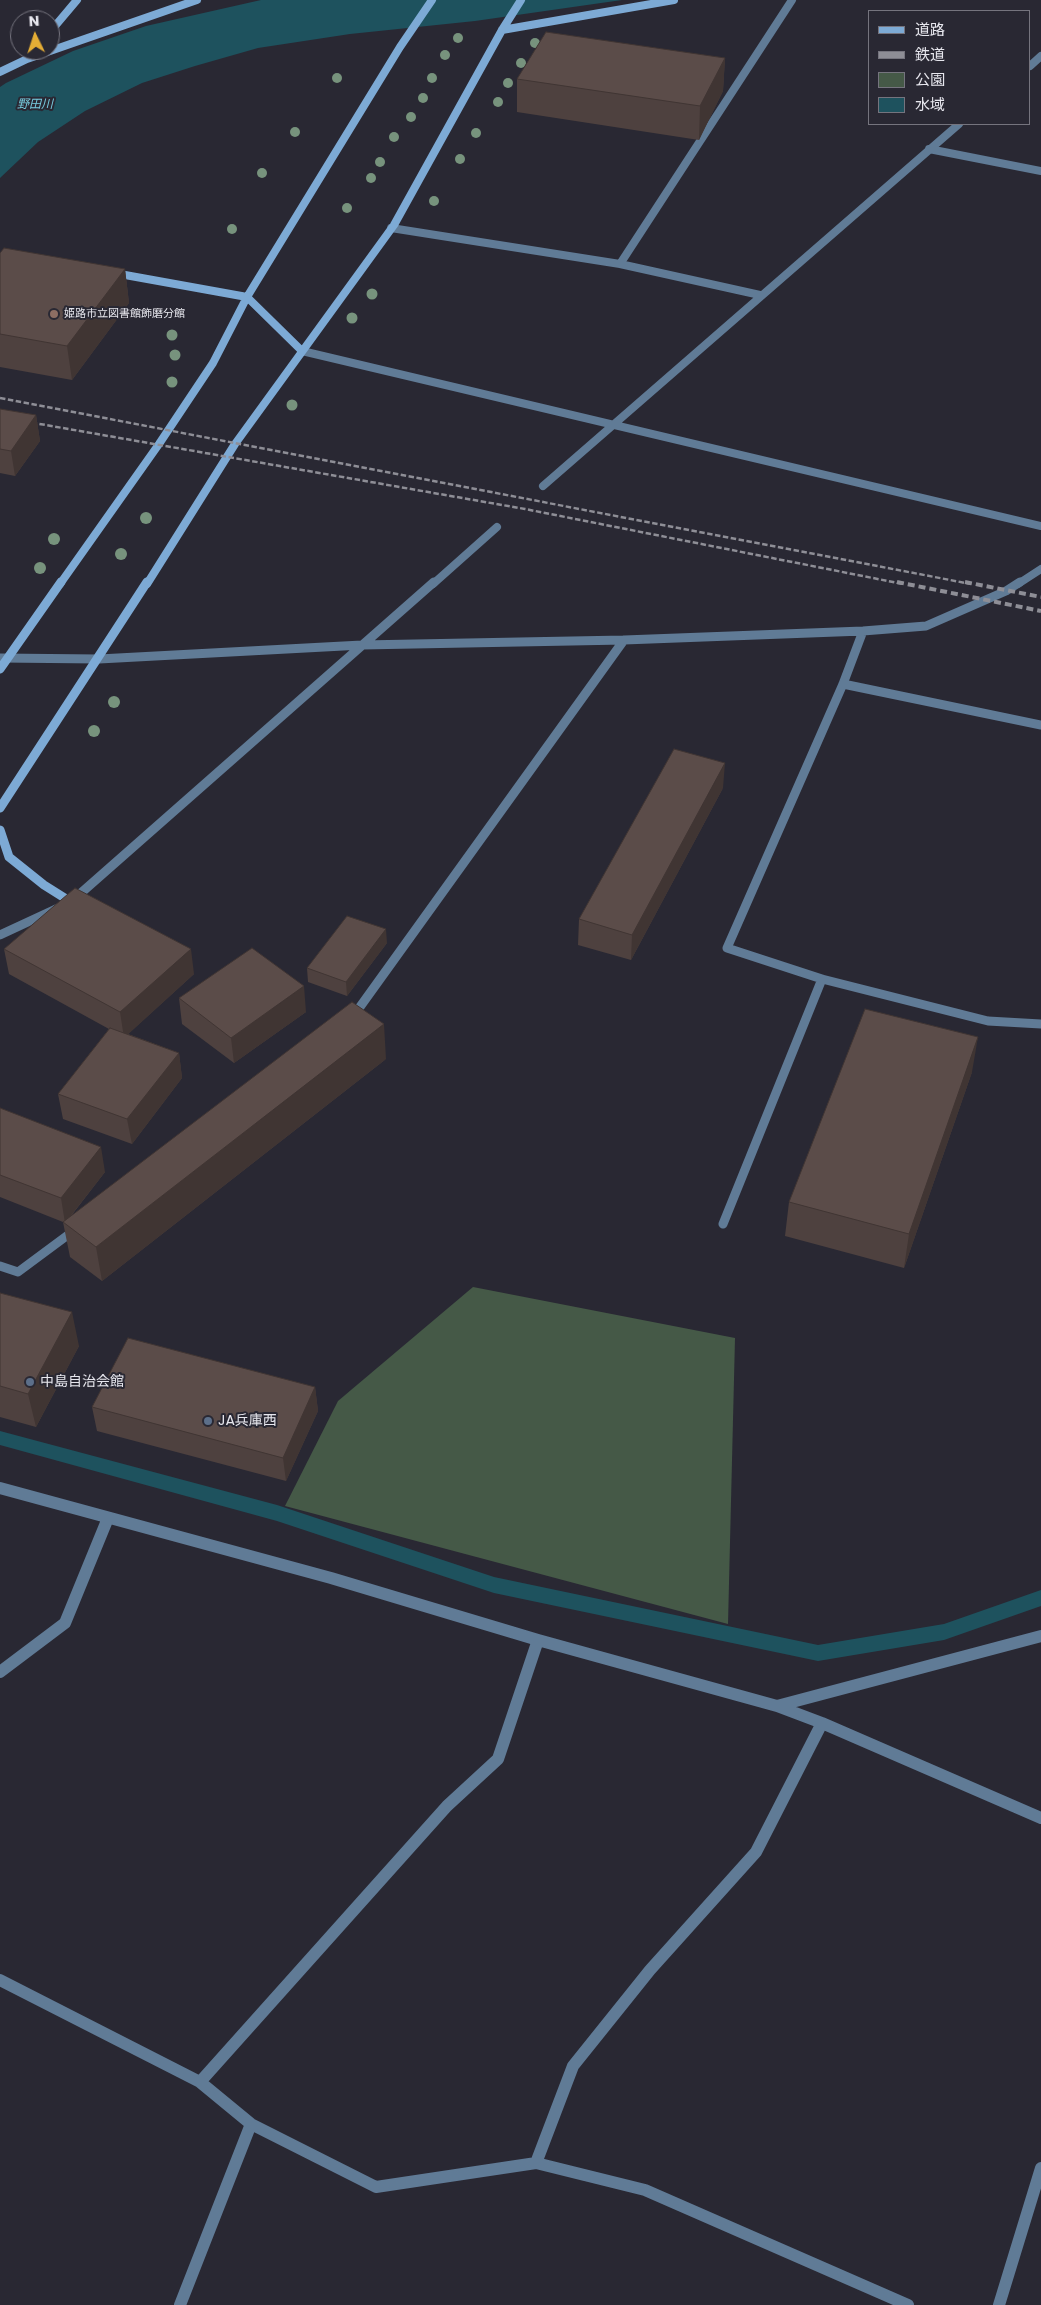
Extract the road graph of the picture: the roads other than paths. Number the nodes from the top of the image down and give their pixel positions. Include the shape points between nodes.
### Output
1 (77, 0) edge
2 (197, 0) edge
3 (432, 0) edge
4 (521, 0) edge
5 (674, 0) edge
6 (792, 0) edge
7 (60, 20) edge
8 (502, 30) junction
9 (60, 48) edge
10 (1041, 56) edge
11 (25, 60) edge
12 (1031, 65) edge
13 (0, 72) edge
14 (958, 125) edge
15 (929, 149) junction
16 (1041, 171) edge
17 (392, 228) junction
18 (620, 264) junction
19 (104, 272) edge
20 (760, 295) junction
21 (246, 297) junction
22 (302, 351) junction
23 (612, 424) junction
24 (543, 486) dead end
25 (1041, 526) edge
26 (497, 527) dead end
27 (1041, 569) edge
28 (863, 631) junction
29 (624, 640) junction
30 (362, 645) junction
31 (3, 658) edge
32 (99, 659) junction
33 (0, 669) edge
34 (843, 684) junction
35 (1041, 725) edge
36 (0, 808) edge
37 (0, 830) edge
38 (70, 902) junction
39 (0, 935) edge
40 (822, 979) junction
41 (349, 1023) edge
42 (1041, 1024) edge
43 (723, 1224) dead end
44 (81, 1225) edge
45 (0, 1266) edge
46 (0, 1488) edge
47 (108, 1518) junction
48 (1041, 1636) edge
49 (538, 1640) junction
50 (0, 1672) edge
51 (777, 1706) junction
52 (822, 1722) junction
53 (1041, 1818) edge
54 (0, 1980) edge
55 (200, 2082) junction
56 (251, 2124) junction
57 (536, 2163) junction
58 (1041, 2168) edge
59 (180, 2305) edge
60 (908, 2305) edge
61 (999, 2305) edge

1 - 7 street
2 - 9 street
3 - 21 street
4 - 8 street
5 - 8 street
6 - 18 street
8 - 17 street
10 - 12 street
11 - 13 street
14 - 15 street
15 - 16 street
15 - 20 street
17 - 18 street
17 - 22 street
18 - 20 street
19 - 21 street
20 - 23 street
21 - 22 street
21 - 31 street via 212,363 169,430
22 - 23 street
22 - 32 street via 234,444
23 - 24 street
23 - 25 street
26 - 30 street
27 - 28 street via 1006,591 926,626
28 - 29 street
28 - 34 street
29 - 30 street
29 - 41 street
30 - 32 street
30 - 38 street
31 - 32 street
31 - 33 street
32 - 36 street
34 - 35 street
34 - 40 street via 727,948
37 - 38 street via 9,857
38 - 39 street
40 - 42 street via 988,1021
40 - 43 street
44 - 45 street via 18,1272
46 - 47 street
47 - 49 street via 331,1578
47 - 50 street via 65,1623
48 - 51 street
49 - 51 street
49 - 55 street via 498,1759 447,1806
51 - 52 street
52 - 53 street
52 - 57 street via 756,1852 650,1970 573,2066
54 - 55 street
55 - 56 street
56 - 57 street via 376,2187
56 - 59 street
57 - 60 street via 644,2190
58 - 61 street

